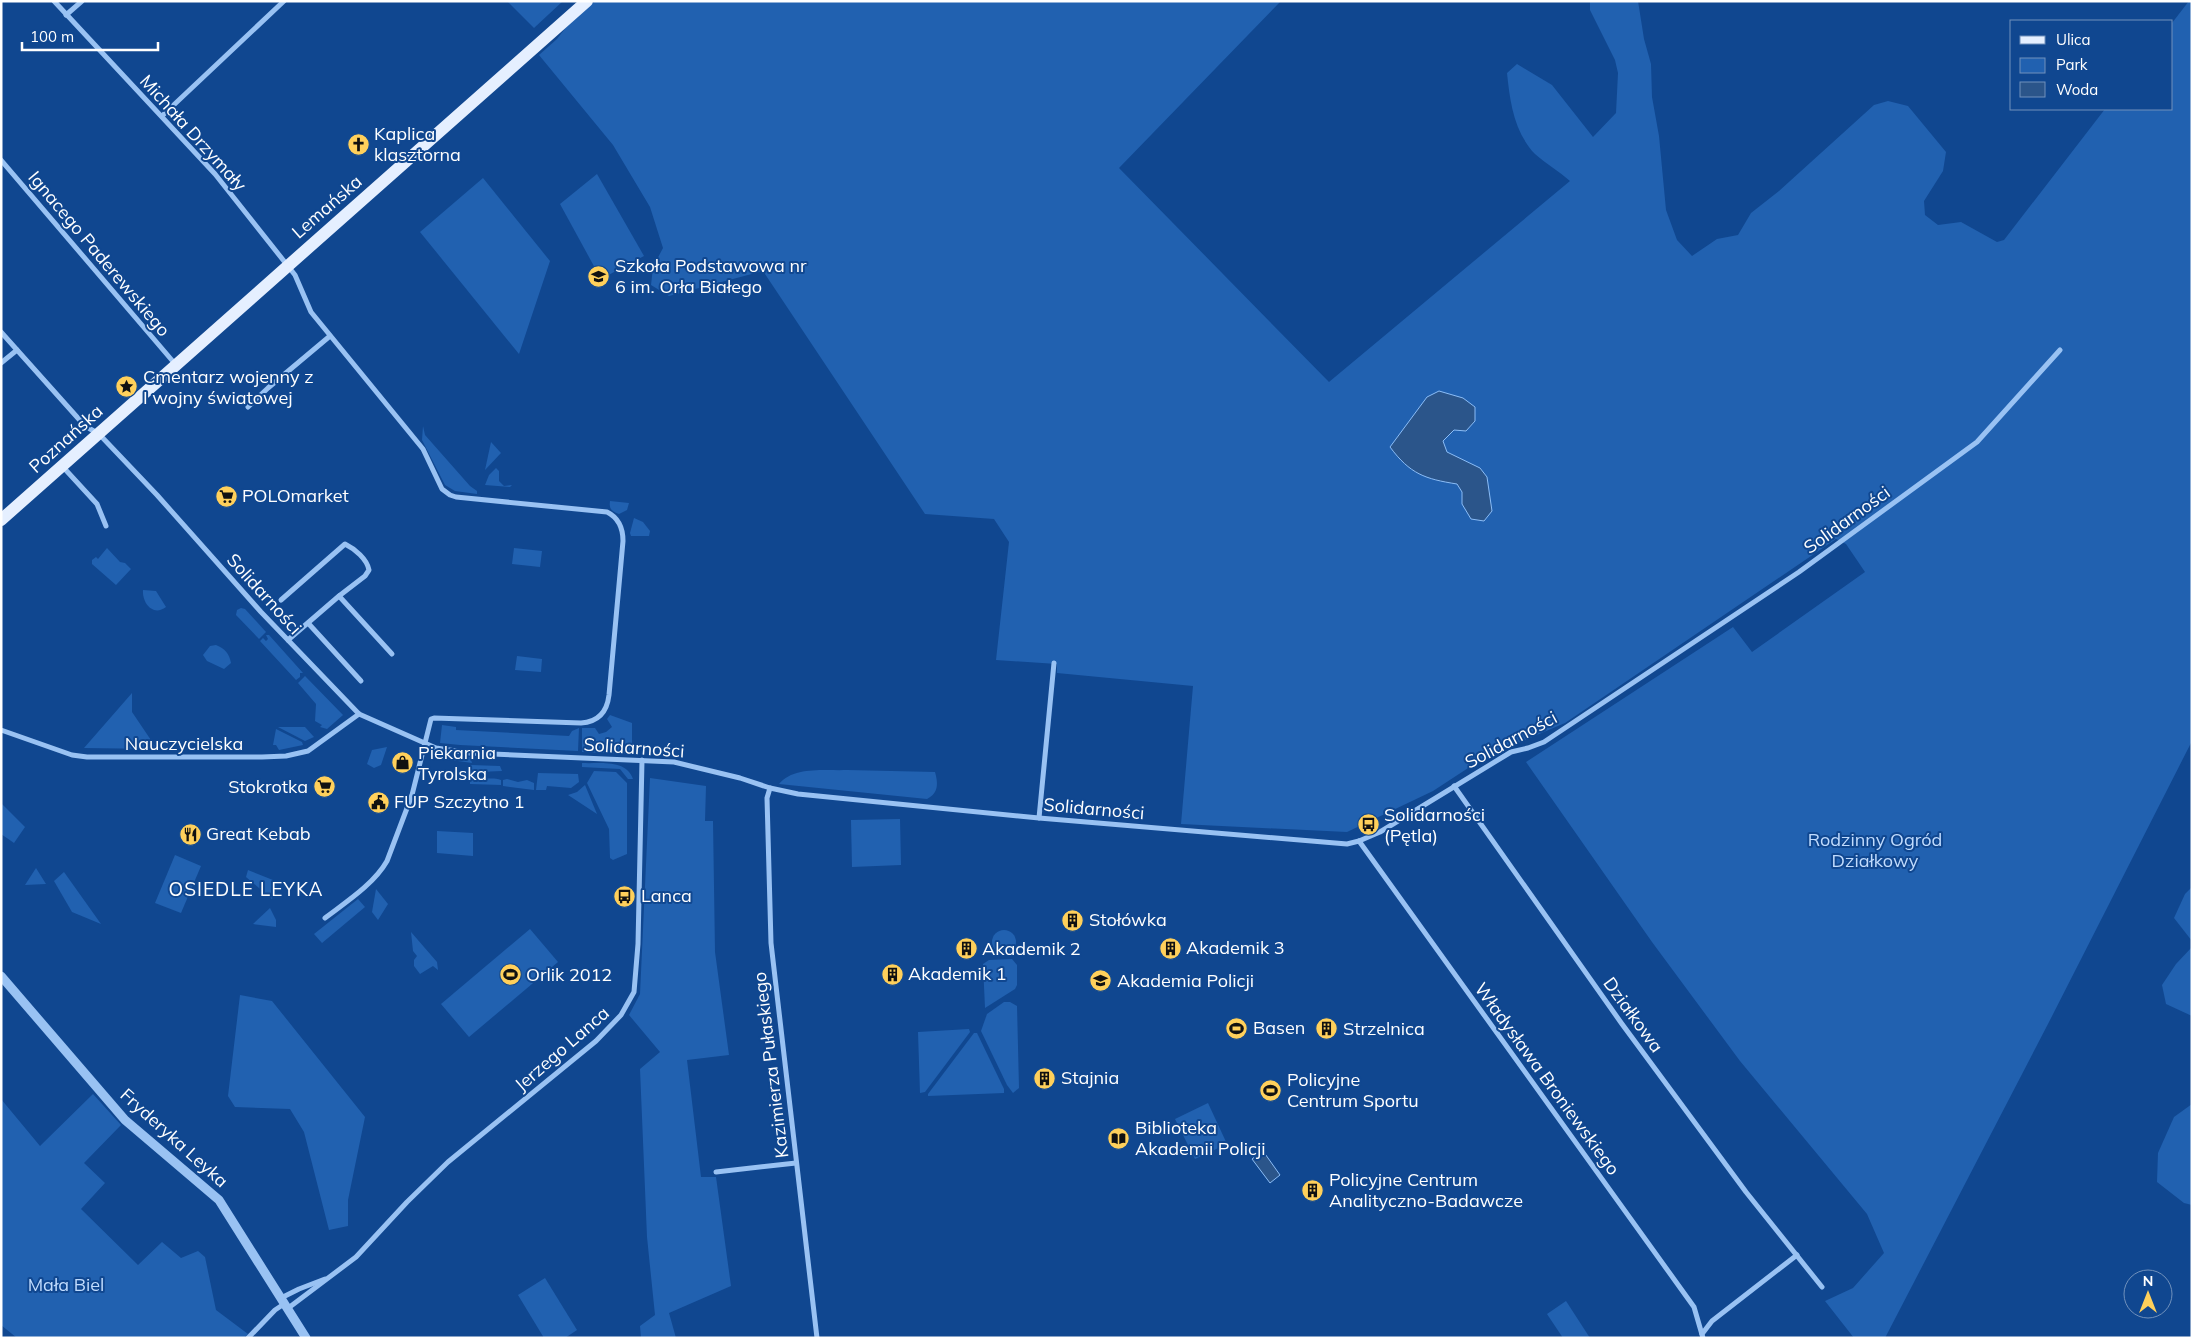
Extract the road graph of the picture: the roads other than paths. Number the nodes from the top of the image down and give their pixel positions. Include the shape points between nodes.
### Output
1 (54, 1) edge
2 (82, 1) edge
3 (284, 1) edge
4 (587, 1) edge
5 (66, 15) junction
6 (162, 116) junction
7 (1, 160) edge
8 (287, 266) junction
9 (1, 332) edge
10 (330, 336) junction
11 (17, 350) junction
12 (2060, 350) dead end
13 (1, 363) edge
14 (176, 365) junction
15 (248, 407) dead end
16 (99, 434) junction
17 (63, 466) junction
18 (1, 520) edge
19 (106, 526) dead end
20 (339, 596) junction
21 (281, 600) dead end
22 (308, 623) junction
23 (288, 640) junction
24 (392, 654) dead end
25 (1054, 663) dead end
26 (360, 682) dead end
27 (359, 714) junction
28 (1, 730) edge
29 (424, 744) junction
30 (642, 760) junction
31 (1454, 786) junction
32 (770, 788) junction
33 (1039, 818) junction
34 (1359, 841) junction
35 (325, 918) dead end
36 (1, 976) edge
37 (796, 1163) junction
38 (716, 1172) dead end
39 (1797, 1255) junction
40 (330, 1278) junction
41 (1822, 1287) dead end
42 (284, 1303) junction
43 (1703, 1336) edge
44 (248, 1338) edge
45 (306, 1338) edge
46 (816, 1338) edge

1 - 5 street, Michała Drzymały
2 - 5 street
3 - 6 street
4 - 8 main road, Lemańska
5 - 6 street, Michała Drzymały
6 - 8 street, Michała Drzymały via 215,174
7 - 14 street, Ignacego Paderewskiego
8 - 10 street, Michała Drzymały via 299,281 311,312
8 - 14 main road, Lemańska
9 - 11 street, Solidarności
10 - 15 street
10 - 29 street, Michała Drzymały via 423,449 437,481 450,495 607,512 622,528 609,695 602,714 581,723 434,718 429,723
11 - 13 street
11 - 16 street, Solidarności via 85,426
12 - 31 street, Solidarności via 1977,442 1848,537 1544,742 1511,752
14 - 16 main road, Poznańska
16 - 17 main road, Poznańska
16 - 23 street, Solidarności
17 - 18 main road, Poznańska
17 - 19 street via 97,504
20 - 21 street via 369,570 368,564 345,544
20 - 22 street
20 - 24 street
22 - 23 street
22 - 26 street
23 - 27 street, Solidarności
25 - 33 street
27 - 28 street, Nauczycielska via 308,751 262,758 87,757 72,755
27 - 29 street, Solidarności
29 - 30 street, Solidarności via 469,753
29 - 35 street via 412,795 384,867
30 - 32 street, Solidarności via 688,764
30 - 40 street, Jerzego Lanca via 638,957 634,992 627,1007 596,1041 448,1162 356,1257
31 - 34 street, Solidarności via 1380,832
31 - 39 street, Działkowa via 1622,1024 1746,1192
32 - 33 street, Solidarności via 798,794
32 - 37 street, Kazimierza Pułaskiego via 767,798 771,943
33 - 34 street, Solidarności via 1347,844
34 - 43 street, Władysława Broniewskiego via 1694,1308
36 - 42 street, Fryderyka Leyka via 125,1120 219,1200
37 - 38 street
37 - 46 street, Kazimierza Pułaskiego
39 - 41 street, Działkowa
39 - 43 street via 1712,1322
40 - 42 street, Jerzego Lanca
40 - 42 street, Jerzego Lanca via 299,1289
42 - 44 street
42 - 45 street, Fryderyka Leyka

